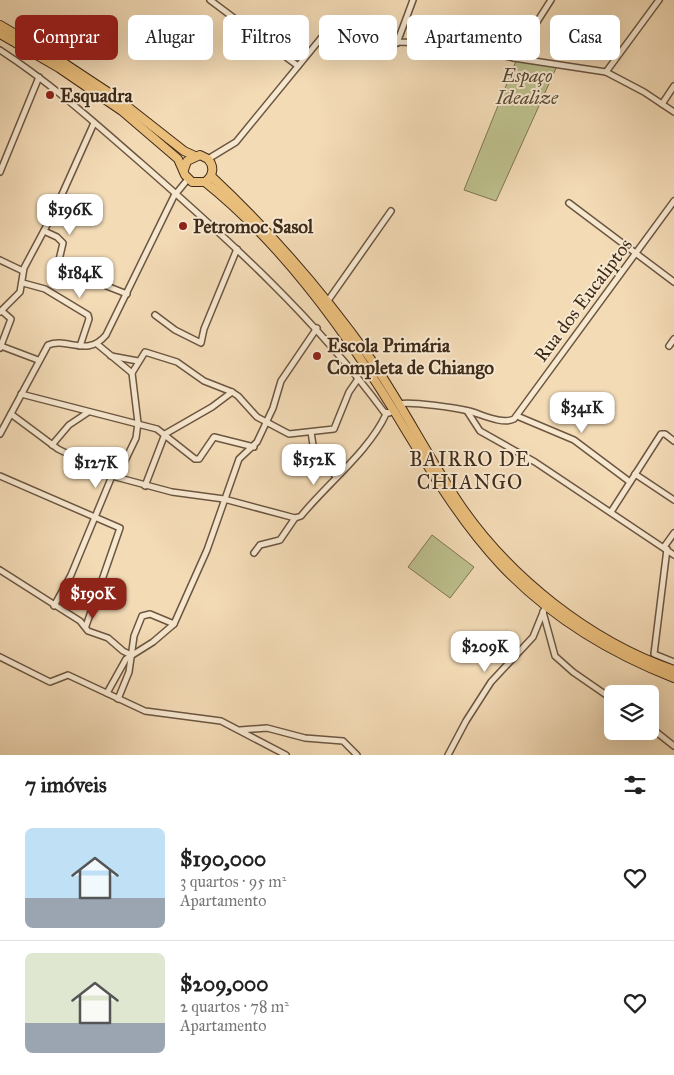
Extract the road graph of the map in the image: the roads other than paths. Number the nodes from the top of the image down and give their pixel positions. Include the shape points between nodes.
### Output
1 (210, 0) edge
2 (413, 0) edge
3 (551, 0) edge
4 (660, 0) edge
5 (218, 3) edge
6 (540, 17) edge
7 (0, 26) edge
8 (0, 34) edge
9 (398, 43) junction
10 (407, 43) edge
11 (0, 50) edge
12 (527, 60) edge
13 (298, 66) junction
14 (606, 72) junction
15 (39, 77) junction
16 (674, 86) edge
17 (662, 104) junction
18 (674, 112) edge
19 (94, 122) junction
20 (195, 156) junction
21 (208, 159) junction
22 (184, 170) junction
23 (0, 172) edge
24 (211, 176) junction
25 (188, 179) junction
26 (205, 182) junction
27 (176, 193) junction
28 (674, 201) edge
29 (569, 203) dead end
30 (391, 211) dead end
31 (44, 231) junction
32 (236, 249) junction
33 (636, 254) junction
34 (0, 260) edge
35 (23, 271) junction
36 (673, 279) edge
37 (23, 283) junction
38 (127, 294) junction
39 (327, 302) junction
40 (1, 312) edge
41 (155, 315) dead end
42 (316, 328) junction
43 (674, 339) edge
44 (97, 344) junction
45 (80, 346) junction
46 (669, 346) dead end
47 (0, 347) edge
48 (111, 356) junction
49 (38, 360) junction
50 (138, 360) junction
51 (132, 373) junction
52 (358, 379) junction
53 (232, 392) junction
54 (21, 394) junction
55 (393, 409) junction
56 (467, 410) junction
57 (88, 413) junction
58 (11, 414) junction
59 (517, 416) junction
60 (267, 422) junction
61 (138, 423) junction
62 (311, 432) junction
63 (0, 434) edge
64 (165, 434) junction
65 (674, 440) edge
66 (244, 444) junction
67 (52, 446) junction
68 (254, 447) junction
69 (239, 459) junction
70 (635, 474) junction
71 (0, 476) edge
72 (112, 476) junction
73 (336, 477) junction
74 (630, 482) junction
75 (145, 486) junction
76 (224, 498) junction
77 (674, 500) edge
78 (613, 510) junction
79 (95, 518) junction
80 (295, 518) junction
81 (674, 533) edge
82 (665, 548) junction
83 (254, 553) dead end
84 (674, 555) edge
85 (0, 570) edge
86 (54, 606) junction
87 (545, 608) junction
88 (174, 624) junction
89 (86, 626) junction
90 (118, 648) junction
91 (132, 654) junction
92 (0, 657) edge
93 (674, 662) edge
94 (122, 665) junction
95 (674, 670) edge
96 (674, 678) edge
97 (107, 693) junction
98 (604, 693) edge
99 (118, 699) junction
100 (240, 730) junction
101 (659, 733) edge
102 (674, 737) edge
103 (667, 739) junction
104 (674, 746) edge
105 (286, 755) edge
106 (356, 755) edge
107 (448, 755) edge

1 - 5 street
2 - 9 street
3 - 6 street
4 - 14 street
5 - 13 street
7 - 20 main road via 114,96 184,151
8 - 22 main road via 59,68 122,111 167,148
9 - 10 street
9 - 13 street via 334,21
11 - 15 street
12 - 14 street
13 - 21 street via 236,142
14 - 17 street
15 - 19 street
15 - 23 street
16 - 17 street
17 - 18 street
19 - 27 street
19 - 31 street
20 - 21 main road
20 - 22 main road via 187,161
21 - 24 main road via 212,165
22 - 25 main road
24 - 26 main road
24 - 39 main road via 269,234
25 - 26 main road via 196,184
25 - 27 street
26 - 55 main road via 236,210 313,295 364,363
27 - 32 street
27 - 38 street
28 - 33 street, Rua dos Eucaliptos
29 - 33 street
30 - 39 street
31 - 35 street
31 - 38 street via 63,243 59,260 63,269
32 - 41 street via 201,342 175,330
32 - 42 street
33 - 36 street
33 - 59 street, Rua dos Eucaliptos
34 - 35 street
35 - 37 street
37 - 40 street via 17,297
37 - 45 street via 45,290 88,315
38 - 44 street via 106,335
39 - 55 main road via 370,358
40 - 47 street via 11,319
42 - 52 street
42 - 60 street via 284,376
43 - 46 street
44 - 45 street
44 - 48 street
45 - 49 street via 51,344
47 - 49 street
48 - 50 street
48 - 51 street
49 - 54 street
50 - 51 street
50 - 53 street via 145,352 151,353 177,362 204,380
51 - 61 street
52 - 55 street
52 - 62 street via 334,429
53 - 60 street via 257,417
53 - 64 street
54 - 57 street
54 - 58 street
55 - 56 street via 410,403
55 - 73 street
55 - 87 main road via 451,504 503,567
55 - 95 main road via 460,504 510,564 549,599 587,626 630,652
56 - 59 street via 506,422
56 - 78 street via 480,431
57 - 61 street
57 - 67 street via 69,425
58 - 63 street
58 - 67 street
59 - 74 street via 574,440
60 - 62 street via 291,435
60 - 68 street
61 - 64 street
61 - 72 street via 136,438 127,458
62 - 73 street via 313,445
64 - 66 street via 195,459 199,459 214,438
64 - 75 street
65 - 70 street via 663,434
66 - 68 street
66 - 69 street
67 - 72 street
68 - 69 street
69 - 76 street
70 - 74 street
70 - 77 street
71 - 79 street
72 - 75 street
72 - 79 street
73 - 80 street via 301,516
74 - 78 street
75 - 76 street
76 - 80 street
76 - 88 street via 201,563
78 - 82 street
79 - 86 street
79 - 89 street via 120,527 120,530
80 - 83 street via 280,540 260,545
81 - 82 street
82 - 84 street
82 - 93 street via 654,654
85 - 86 street
86 - 89 street
87 - 96 main road via 590,637
87 - 98 street via 555,656
87 - 107 street via 533,637 490,682
88 - 91 street via 154,642
88 - 91 street via 145,614 134,636
89 - 90 street via 91,633 108,638
90 - 91 street
90 - 94 street
91 - 94 street
91 - 99 street
92 - 97 street via 50,682 68,675
94 - 97 street
97 - 99 street
99 - 100 street via 145,711 215,719
100 - 105 street
100 - 106 street via 267,728 305,738 344,741
101 - 103 street
102 - 103 street
103 - 104 street

